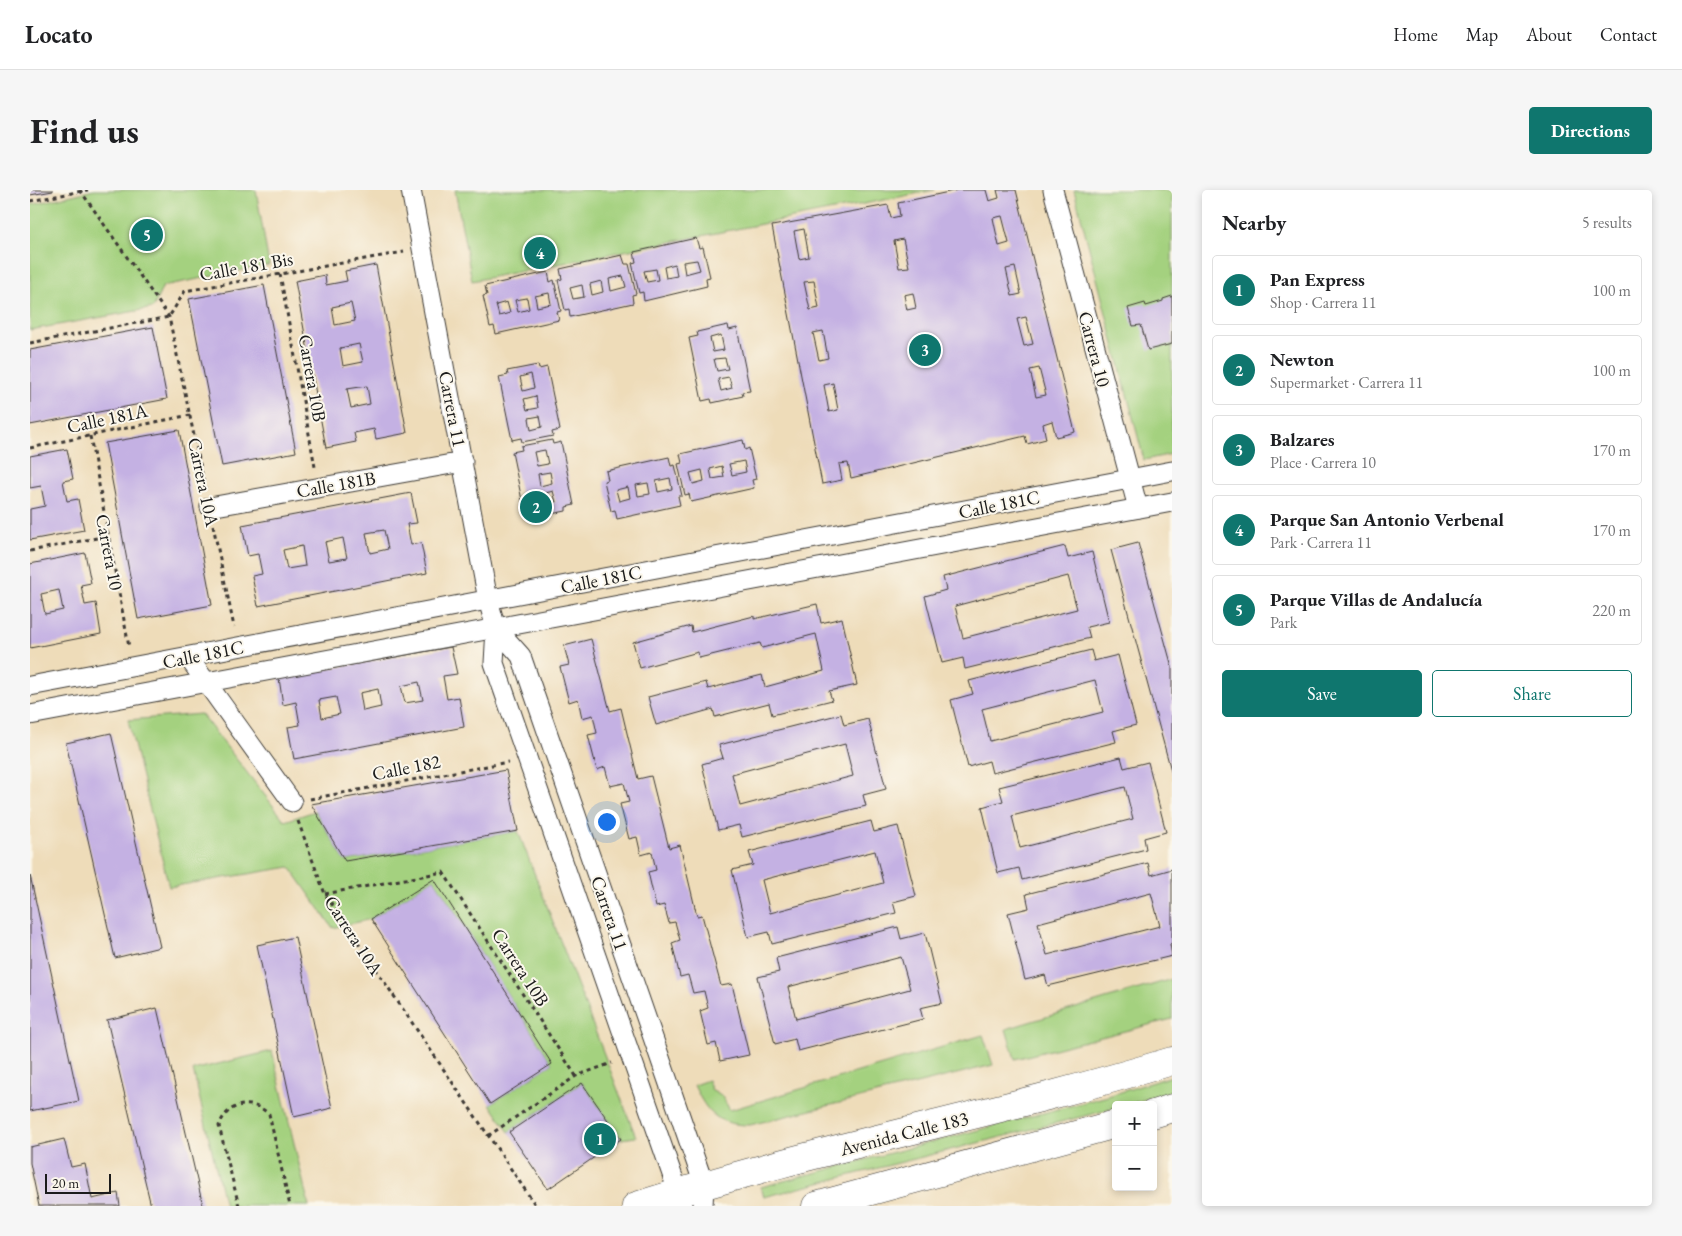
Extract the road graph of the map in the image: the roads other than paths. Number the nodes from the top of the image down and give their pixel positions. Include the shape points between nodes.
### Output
1 (411, 190) edge
2 (1053, 190) edge
3 (463, 462) junction
4 (1172, 471) edge
5 (1130, 480) junction
6 (1172, 502) edge
7 (210, 507) road end
8 (1138, 508) junction
9 (488, 600) junction
10 (496, 628) junction
11 (188, 657) junction
12 (206, 682) junction
13 (30, 686) edge
14 (30, 715) edge
15 (292, 802) road end
16 (1172, 1060) edge
17 (1172, 1108) edge
18 (1157, 1113) edge
19 (1112, 1125) edge
20 (703, 1196) edge
21 (681, 1199) edge
22 (636, 1206) edge
23 (816, 1206) edge

1 - 3 street, Carrera 11
2 - 5 street, Carrera 10
3 - 7 street, Calle 181B
3 - 9 street, Carrera 11
4 - 5 street, Calle 181C
5 - 8 street, Carrera 10
5 - 9 street, Calle 181C
6 - 8 street, Calle 181C
8 - 10 street, Calle 181C
9 - 10 street, Carrera 11
9 - 11 street, Calle 181C
10 - 12 street, Calle 181C
10 - 20 street, Carrera 11 via 521,656
10 - 21 street, Carrera 11 via 494,663
11 - 12 street
11 - 13 street, Calle 181C
12 - 14 street, Calle 181C
12 - 15 street
16 - 20 main road, Avenida Calle 183 via 1049,1096 744,1173
17 - 18 main road
19 - 23 main road
20 - 21 main road, Avenida Calle 183
21 - 22 main road, Avenida Calle 183

